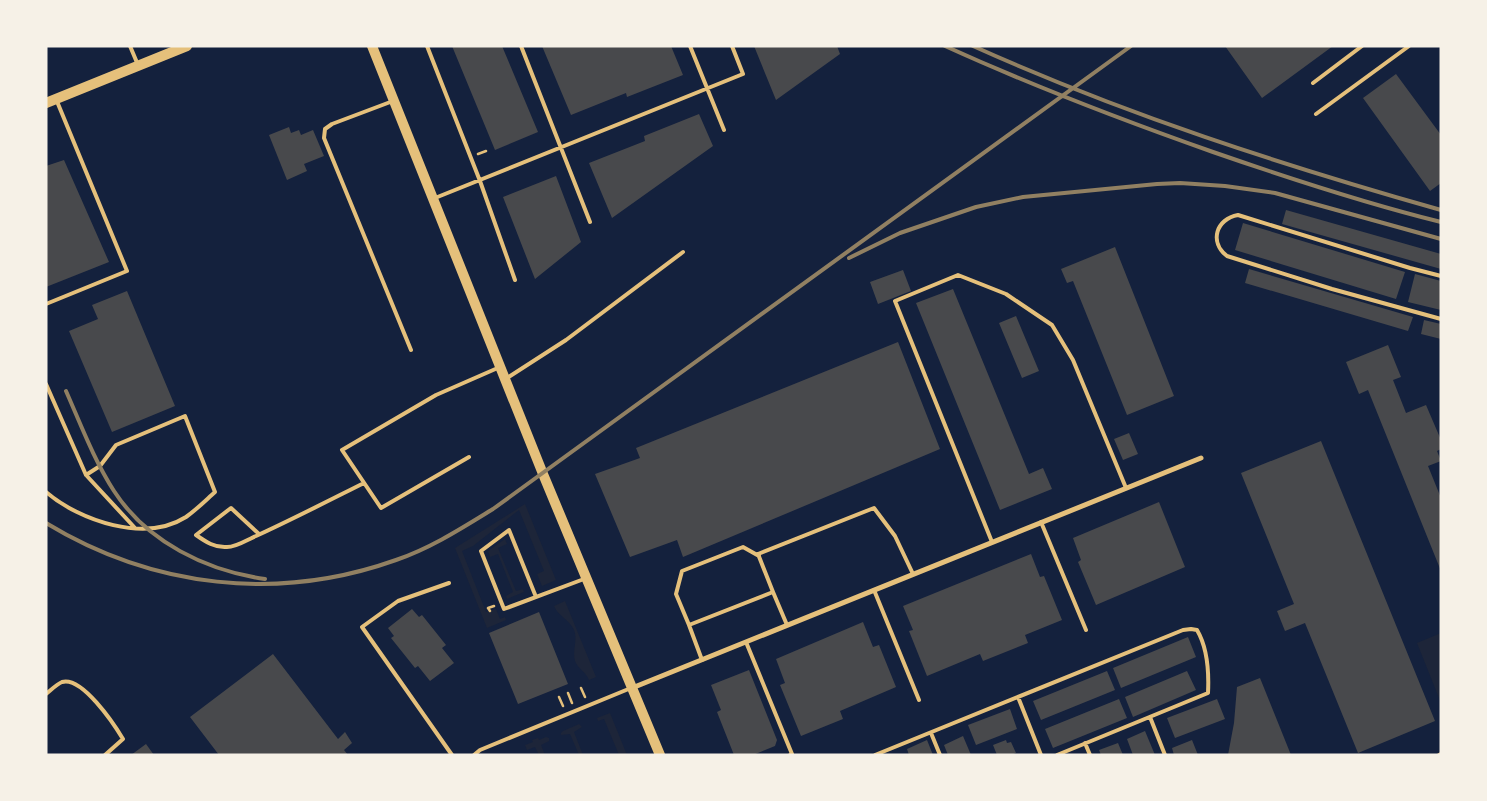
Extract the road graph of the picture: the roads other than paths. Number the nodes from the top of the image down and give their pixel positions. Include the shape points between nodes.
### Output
1 (130, 46) edge
2 (185, 46) edge
3 (372, 46) edge
4 (427, 46) edge
5 (521, 46) edge
6 (690, 46) edge
7 (732, 46) edge
8 (1362, 46) edge
9 (1409, 46) edge
10 (138, 66) junction
11 (1313, 83) dead end
12 (708, 89) junction
13 (51, 101) edge
14 (393, 101) junction
15 (1316, 114) dead end
16 (724, 130) dead end
17 (560, 148) junction
18 (480, 181) junction
19 (433, 199) junction
20 (590, 222) dead end
21 (683, 252) dead end
22 (1441, 276) edge
23 (515, 280) dead end
24 (46, 304) edge
25 (1441, 319) edge
26 (411, 350) dead end
27 (500, 367) junction
28 (505, 379) junction
29 (46, 384) edge
30 (469, 457) dead end
31 (1201, 458) dead end
32 (86, 475) junction
33 (364, 483) junction
34 (1126, 488) junction
35 (46, 492) edge
36 (1041, 522) junction
37 (135, 528) junction
38 (260, 534) junction
39 (992, 542) junction
40 (759, 556) junction
41 (913, 574) junction
42 (587, 578) junction
43 (449, 583) dead end
44 (874, 590) junction
45 (773, 592) junction
46 (536, 596) junction
47 (689, 625) junction
48 (787, 625) junction
49 (1086, 630) dead end
50 (746, 642) junction
51 (702, 660) junction
52 (632, 688) junction
53 (46, 694) edge
54 (1018, 697) junction
55 (919, 700) dead end
56 (1150, 717) junction
57 (931, 733) junction
58 (1085, 743) junction
59 (105, 755) edge
60 (452, 755) edge
61 (474, 755) edge
62 (660, 755) edge
63 (790, 755) edge
64 (875, 755) edge
65 (940, 755) edge
66 (1041, 755) edge
67 (1057, 755) edge
68 (1090, 755) edge
69 (1165, 755) edge

1 - 10 lane
2 - 10 main road
3 - 14 main road
4 - 18 lane
5 - 17 lane
6 - 12 lane
7 - 12 lane via 743,74
8 - 11 lane
9 - 15 lane
10 - 13 main road
12 - 16 lane
12 - 17 lane
13 - 24 lane via 127,271
14 - 19 main road
14 - 26 lane via 332,124 327,127 324,138
17 - 18 lane
17 - 20 lane
18 - 19 lane
18 - 23 lane
19 - 27 main road
21 - 28 lane via 566,340
22 - 25 lane via 1238,215 1220,224 1216,237 1221,251 1227,256
27 - 28 main road
27 - 33 lane via 436,395 342,450
28 - 42 main road
29 - 32 lane
30 - 33 lane via 381,508
31 - 34 street
32 - 37 lane
32 - 37 lane via 100,466 116,445 185,416 215,492 185,517 164,526
33 - 38 lane
34 - 36 street
34 - 39 lane via 1073,360 1052,326 1006,294 958,275 895,301
35 - 37 lane via 94,521
36 - 39 street
36 - 49 lane
38 - 38 lane via 228,547 210,545 196,535 232,508
39 - 41 street
40 - 41 lane via 874,508 895,536
40 - 45 lane
40 - 47 lane via 743,546 682,571 676,594
41 - 44 street
42 - 46 lane
42 - 52 main road
43 - 60 lane via 398,601 362,628
44 - 48 street
44 - 55 lane
45 - 47 lane
45 - 48 lane
46 - 46 lane via 509,530 481,551 504,609
47 - 51 lane
48 - 50 street
50 - 51 street
50 - 63 lane
51 - 52 street
52 - 61 lane
52 - 62 main road
53 - 59 lane via 62,682 72,682 88,692 123,738
54 - 56 lane via 1183,630 1197,630 1207,665 1208,693
54 - 57 lane
54 - 66 lane
56 - 58 lane
56 - 69 lane
57 - 64 lane
57 - 65 lane
58 - 67 lane
58 - 68 lane

